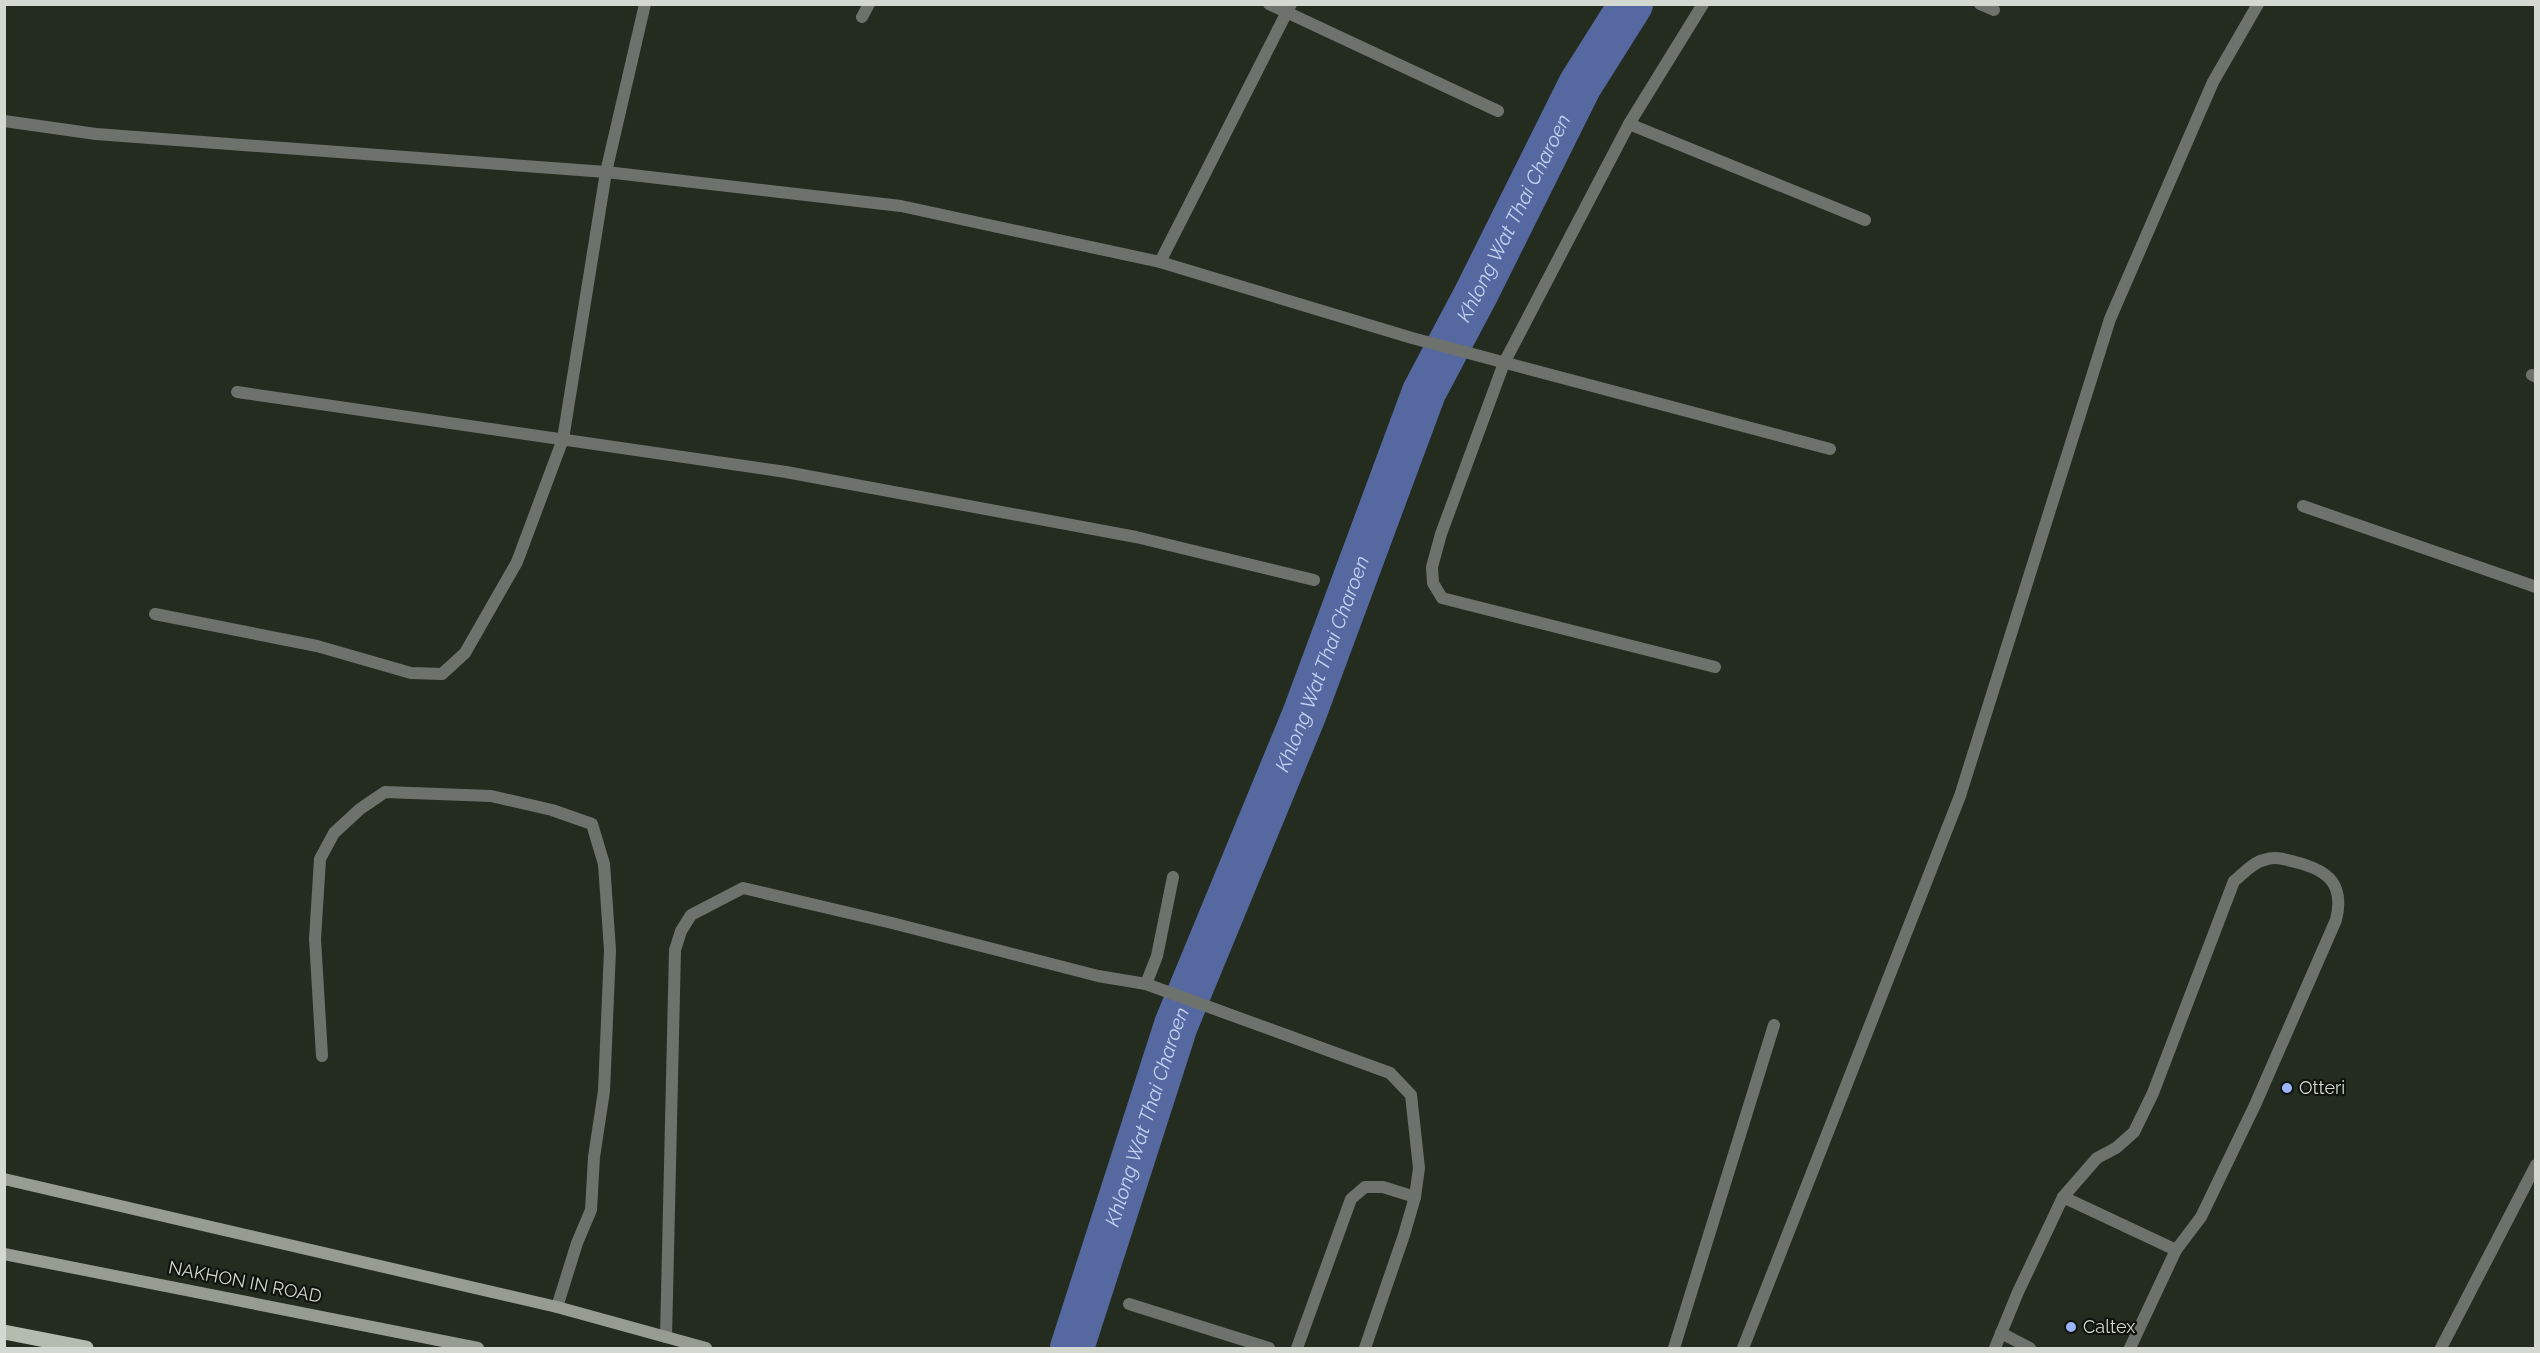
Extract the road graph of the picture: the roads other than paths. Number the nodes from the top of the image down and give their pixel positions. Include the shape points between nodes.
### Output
1 (645, 4) edge
2 (869, 4) edge
3 (1269, 4) edge
4 (1703, 4) edge
5 (1980, 4) edge
6 (2258, 4) edge
7 (1288, 9) edge
8 (1994, 10) dead end
9 (862, 17) dead end
10 (1498, 111) dead end
11 (4, 121) edge
12 (1629, 124) junction
13 (606, 172) junction
14 (1865, 220) dead end
15 (1160, 262) junction
16 (1504, 363) junction
17 (237, 392) dead end
18 (563, 439) junction
19 (1830, 449) dead end
20 (2303, 506) dead end
21 (1314, 580) dead end
22 (2535, 587) edge
23 (155, 614) dead end
24 (1716, 667) dead end
25 (1173, 877) dead end
26 (1146, 984) junction
27 (1774, 1024) dead end
28 (322, 1056) dead end
29 (2535, 1165) edge
30 (4, 1179) edge
31 (1415, 1197) junction
32 (2063, 1197) junction
33 (2176, 1250) junction
34 (4, 1254) edge
35 (1129, 1304) dead end
36 (557, 1307) junction
37 (4, 1332) edge
38 (2001, 1333) junction
39 (666, 1337) junction
40 (86, 1348) edge
41 (478, 1348) edge
42 (706, 1348) edge
43 (1269, 1348) edge
44 (1297, 1348) edge
45 (1365, 1348) edge
46 (1674, 1348) edge
47 (1743, 1348) edge
48 (1995, 1348) edge
49 (2030, 1348) edge
50 (2130, 1348) edge
51 (2441, 1348) edge

1 - 13 street
2 - 9 street
3 - 7 street
4 - 12 street
5 - 8 street
6 - 47 street via 2213,82 2110,319 1960,796
7 - 10 street
7 - 15 street
11 - 13 street via 96,134
12 - 14 street
12 - 16 street
13 - 15 street via 901,206
13 - 18 street
15 - 16 street
16 - 19 street
16 - 24 street via 1432,567 1433,584 1442,598
17 - 18 street
18 - 21 street via 786,472 1136,537
18 - 23 street via 517,562 465,653 442,674 411,673 317,646
20 - 22 street
25 - 26 street
26 - 31 street via 1390,1073 1411,1095 1419,1168
26 - 39 street via 1098,976 743,888 691,915 675,950
27 - 46 street
28 - 36 street via 315,939 320,859 334,833 360,809 385,792 491,796 592,824 604,864 610,950 604,1091 591,1210
29 - 51 street
30 - 36 main road
31 - 44 street via 1383,1187 1365,1187 1351,1199
31 - 45 street
32 - 33 street
32 - 33 street via 2097,1158 2134,1132 2153,1093 2234,881 2261,860 2276,857 2312,866 2330,876 2336,889 2340,906 2336,920 2250,1115 2200,1217
32 - 38 street
33 - 50 street
34 - 41 main road, NAKHON IN ROAD
35 - 43 street
36 - 39 main road
37 - 40 main road
38 - 48 street
38 - 49 street
39 - 42 main road

